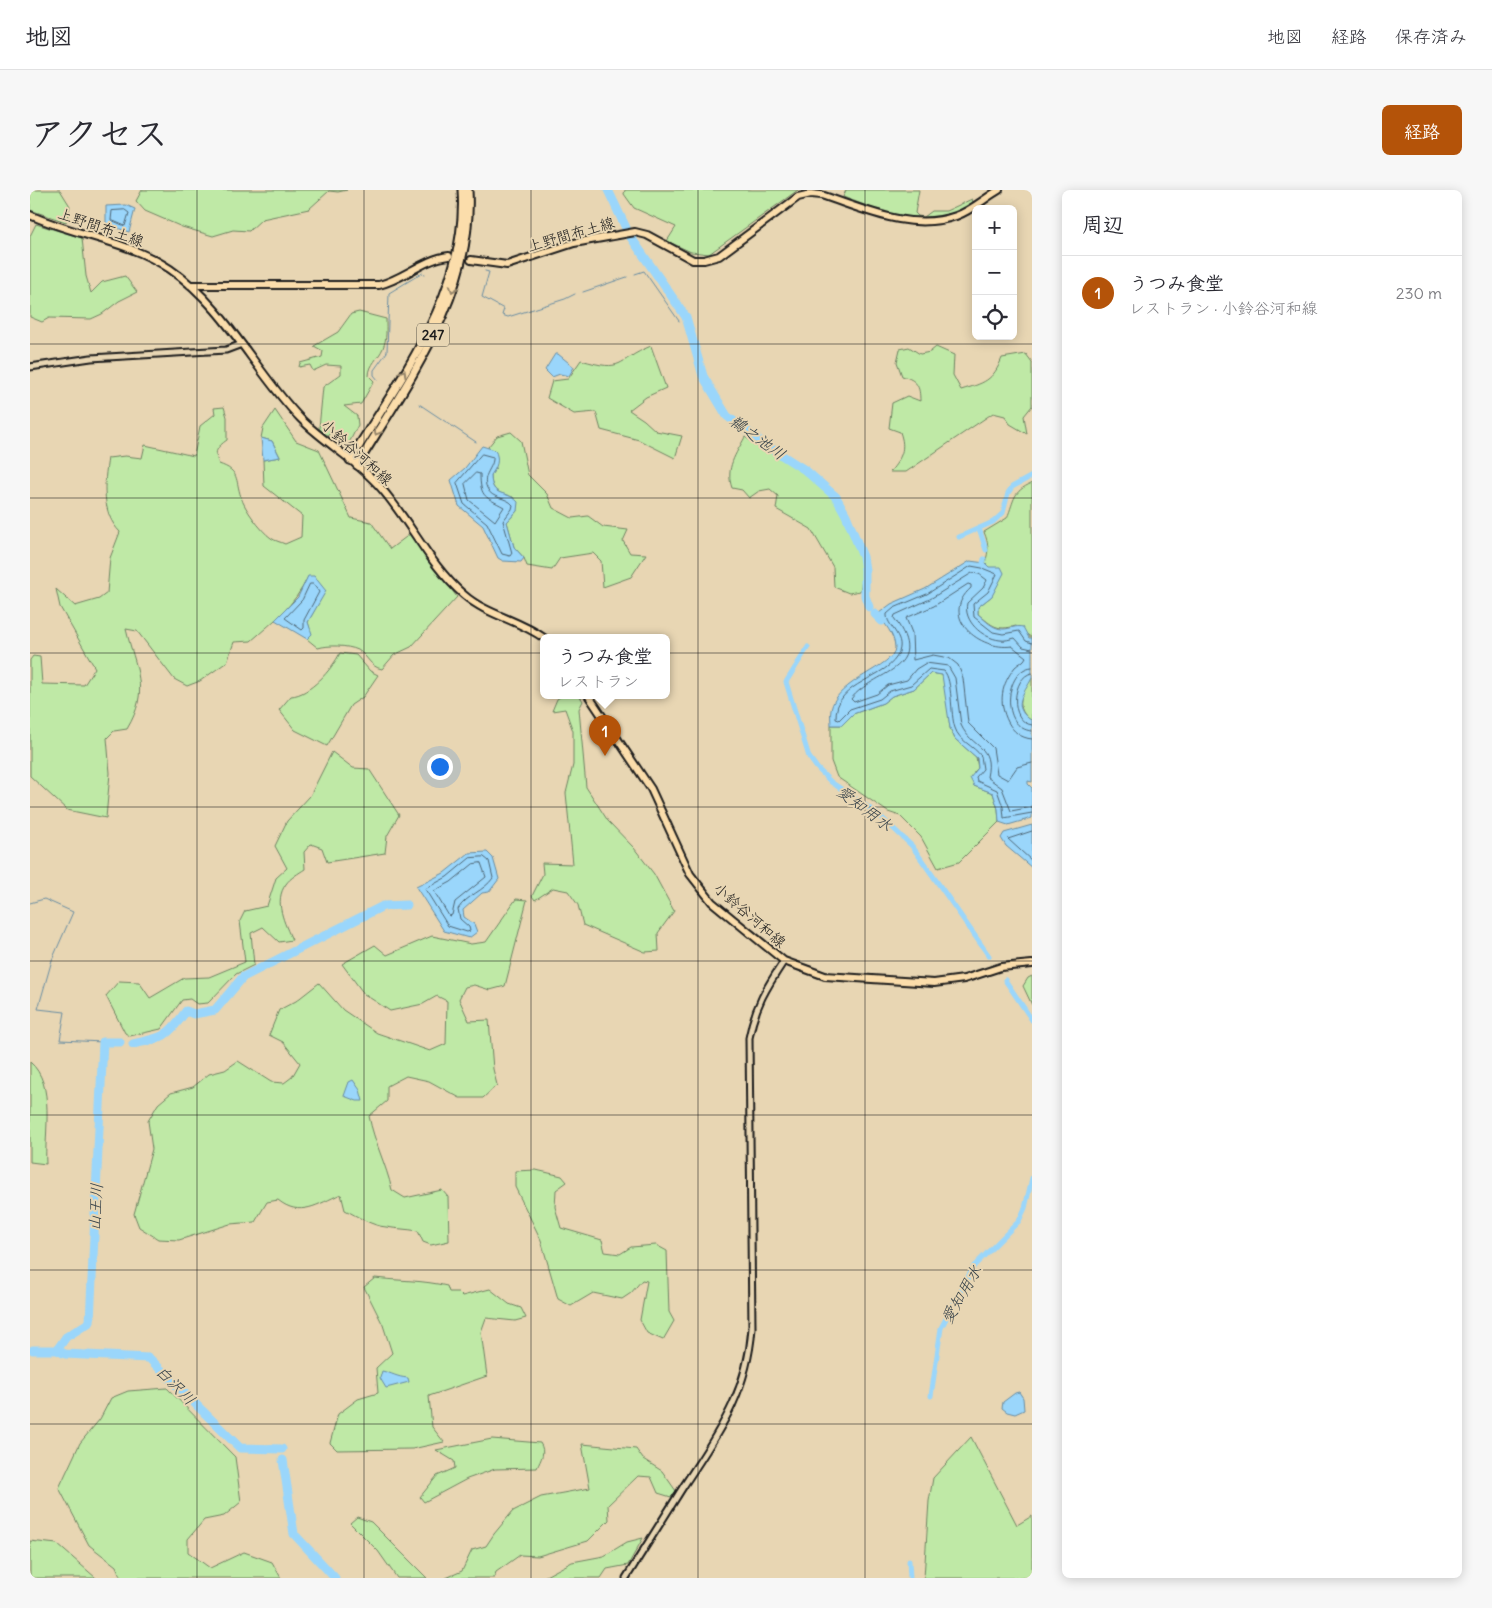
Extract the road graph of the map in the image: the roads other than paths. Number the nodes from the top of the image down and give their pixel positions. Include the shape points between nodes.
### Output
1 (462, 190) edge
2 (468, 190) edge
3 (998, 190) edge
4 (30, 215) edge
5 (449, 256) dead end
6 (470, 260) dead end
7 (190, 285) junction
8 (242, 344) junction
9 (30, 367) edge
10 (350, 460) junction
11 (357, 465) junction
12 (540, 636) edge
13 (591, 699) edge
14 (784, 961) junction
15 (1032, 964) edge
16 (626, 1578) edge

10 -> 1 highway, 247 via 435,316 453,265 460,231
2 -> 11 highway, 247 via 468,231 451,295 425,352
3 - 6 main road, 上野間布土線 via 957,216 926,222 905,221 821,196 798,196 719,256 704,260 688,258 636,232 574,243 507,265
4 - 7 main road, 上野間布土線 via 143,253
5 - 7 main road via 429,261 406,275 379,285
7 - 8 main road, 小鈴谷河和線
8 - 9 street via 226,350 118,356
8 - 10 main road, 小鈴谷河和線 via 301,419
10 - 11 main road, 小鈴谷河和線
11 - 12 main road, 小鈴谷河和線 via 383,490 431,557 464,596
13 - 14 main road, 小鈴谷河和線 via 651,789 690,874 712,902
14 - 15 main road, 小鈴谷河和線 via 825,976 921,983 943,982 1001,967
14 - 16 street via 760,998 749,1038 753,1288 747,1367 723,1426

